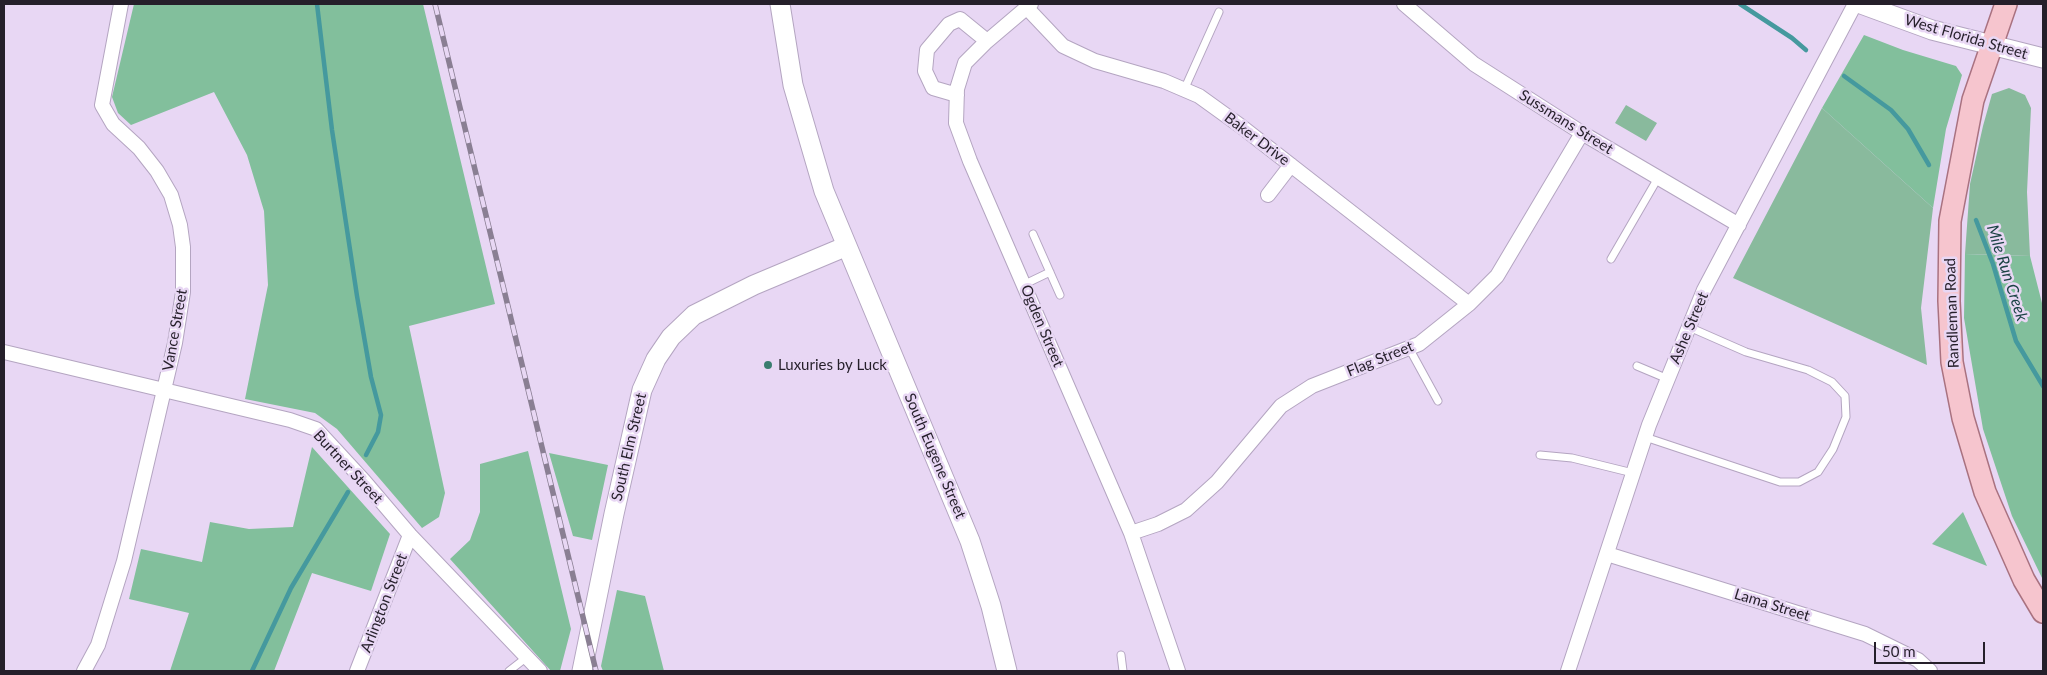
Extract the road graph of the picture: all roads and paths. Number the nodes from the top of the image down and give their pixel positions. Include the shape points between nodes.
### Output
1 (121, 4) edge
2 (780, 4) edge
3 (1404, 4) edge
4 (1855, 4) edge
5 (1861, 4) edge
6 (2006, 4) edge
7 (1029, 6) edge
8 (1219, 12) dead end
9 (987, 41) junction
10 (1992, 46) junction
11 (2043, 58) edge
12 (1184, 90) junction
13 (957, 95) junction
14 (1582, 133) junction
15 (1291, 165) junction
16 (1658, 178) junction
17 (1268, 194) dead end
18 (1739, 225) junction
19 (1033, 234) dead end
20 (847, 246) junction
21 (1611, 259) dead end
22 (1050, 272) junction
23 (1024, 284) junction
24 (1060, 294) dead end
25 (1469, 304) junction
26 (1689, 327) junction
27 (1409, 348) junction
28 (4, 352) edge
29 (1637, 366) dead end
30 (1668, 378) junction
31 (163, 391) junction
32 (1438, 401) dead end
33 (1645, 437) junction
34 (1540, 455) dead end
35 (1633, 472) junction
36 (1131, 533) junction
37 (410, 536) junction
38 (1607, 554) junction
39 (2043, 612) edge
40 (1121, 655) dead end
41 (527, 657) junction
42 (84, 671) edge
43 (358, 671) edge
44 (509, 671) edge
45 (540, 671) edge
46 (582, 671) edge
47 (1008, 671) edge
48 (1123, 671) edge
49 (1178, 671) edge
50 (1568, 671) edge
51 (1930, 671) edge

1 - 31 street, Vance Street via 102,105 113,124 140,148 157,171 170,195 184,247 183,292
2 - 20 main road, South Eugene Street via 793,85 805,131 824,191
3 - 14 street, Sussmans Street via 1474,64
4 - 18 street, Ashe Street
5 - 10 main road, West Florida Street via 1923,27
6 - 10 main road, Randleman Road
7 - 9 street, Ogden Street
7 - 12 street, Baker Drive via 1063,46 1095,61
8 - 12 lane
9 - 13 street, Ogden Street via 965,63
9 - 13 street via 960,19 949,24 927,50 925,71 933,88
10 - 11 main road, West Florida Street
10 - 39 main road, Randleman Road via 1973,100 1950,221 1952,362 1985,492 2024,580
12 - 15 street, Baker Drive via 1199,96
13 - 23 street, Ogden Street via 956,123
14 - 16 street, Sussmans Street
14 - 25 street, Flag Street via 1497,276
15 - 17 street
15 - 25 street, Baker Drive
16 - 18 street, Sussmans Street
16 - 21 lane
18 - 26 street, Ashe Street via 1704,290
19 - 22 lane
20 - 46 main road, South Elm Street via 754,285 694,316 671,337 656,360 642,390
20 - 47 main road, South Eugene Street via 970,540
22 - 23 lane
22 - 24 lane
23 - 36 street, Ogden Street
25 - 27 street, Flag Street via 1419,344
26 - 30 street, Ashe Street
26 - 33 lane via 1746,352 1808,370 1832,382 1845,396 1846,417 1833,449 1818,472 1799,482 1780,482
27 - 32 lane
27 - 36 street, Flag Street via 1312,386 1281,406 1217,482 1186,510
28 - 31 street, Burtner Street
29 - 30 lane
30 - 33 street, Ashe Street
31 - 37 street, Burtner Street via 316,429
31 - 42 street, Vance Street via 124,561 98,645
33 - 35 street, Ashe Street
34 - 35 lane via 1572,458
35 - 38 street, Ashe Street
36 - 49 street, Ogden Street
37 - 41 street, Burtner Street
37 - 43 street, Arlington Street
38 - 50 street, Ashe Street
38 - 51 street, Lama Street via 1865,634 1918,660
40 - 48 lane
41 - 44 lane
41 - 45 street, Burtner Street

